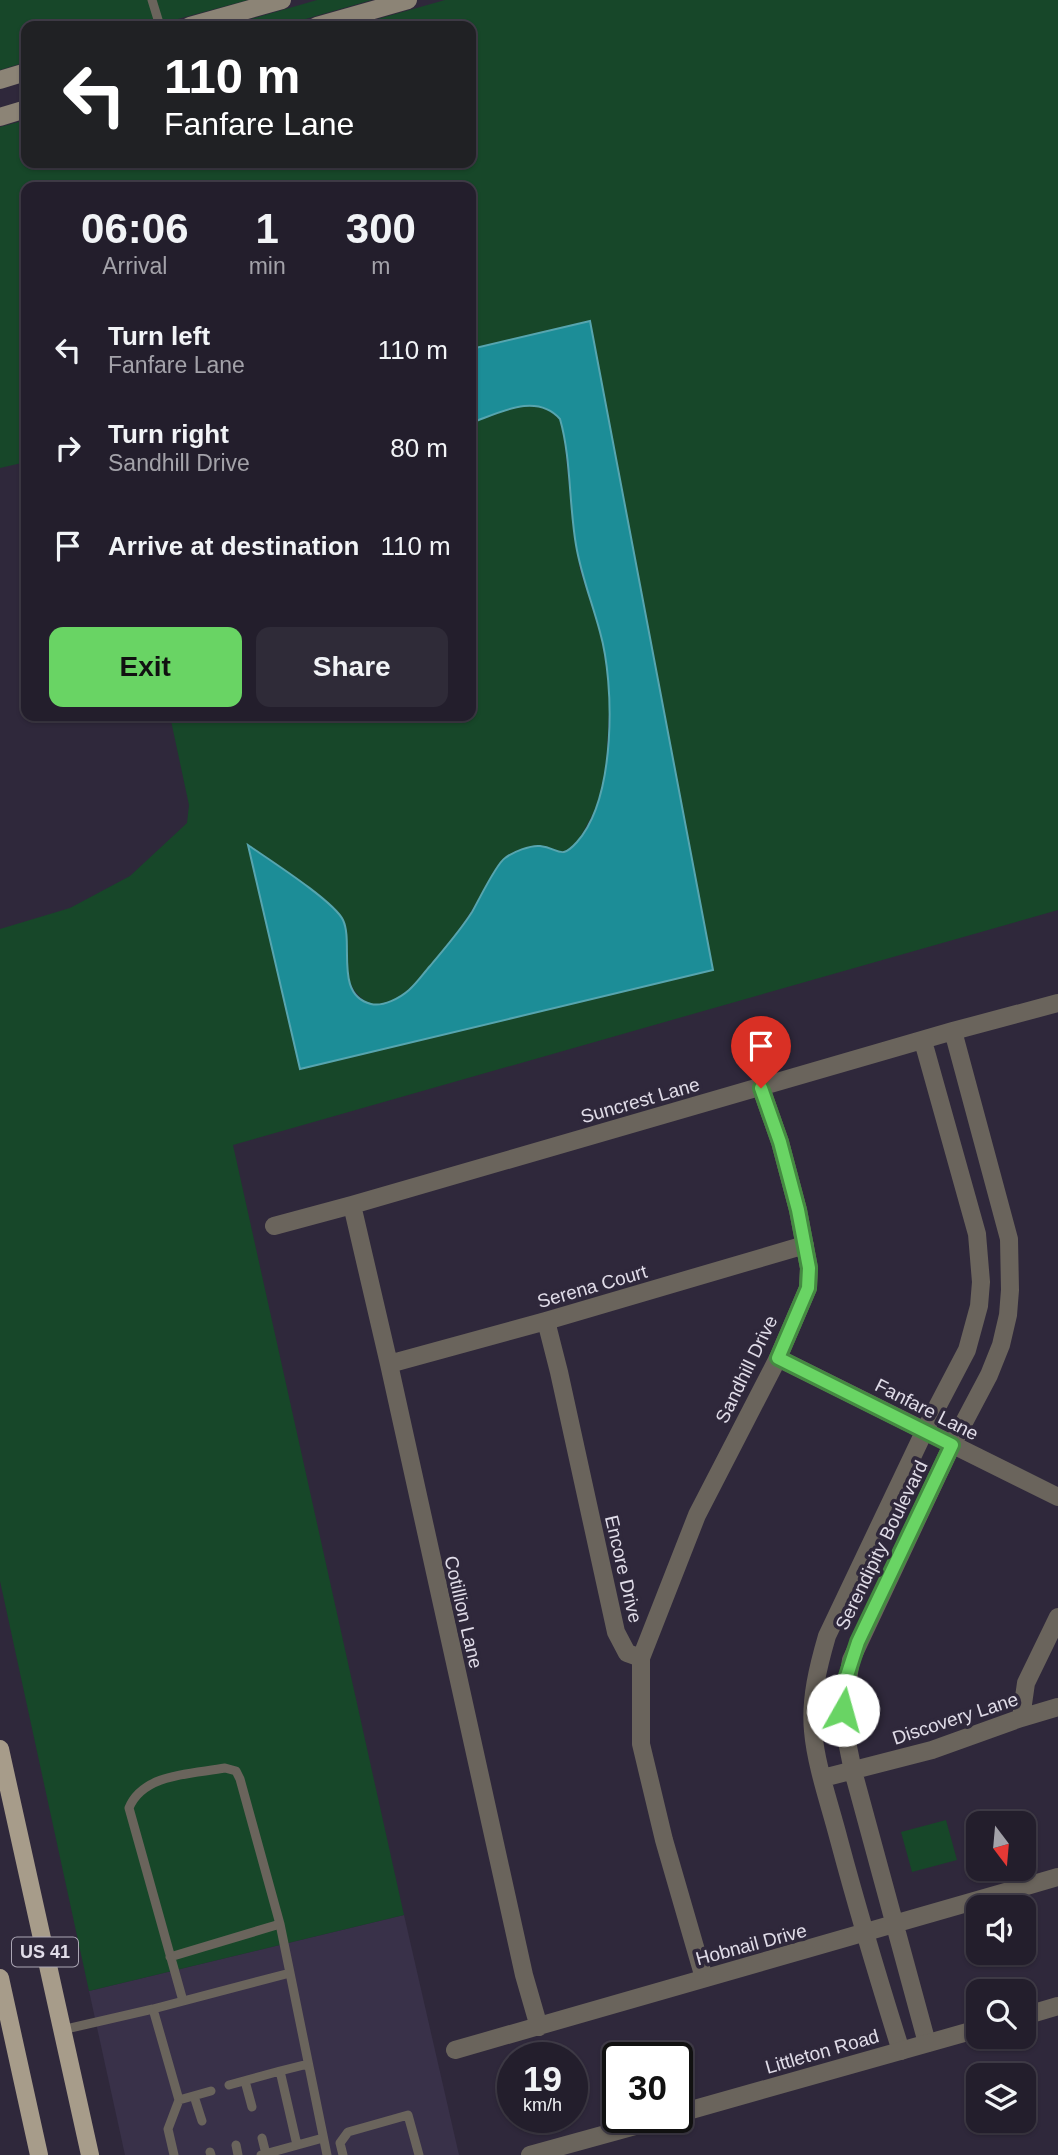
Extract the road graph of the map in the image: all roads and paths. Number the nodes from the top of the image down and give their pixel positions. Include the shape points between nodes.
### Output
1 (152, 0) edge
2 (282, 0) edge
3 (408, 0) edge
4 (158, 21) edge
5 (208, 21) edge
6 (334, 21) edge
7 (21, 74) edge
8 (0, 80) edge
9 (21, 111) edge
10 (0, 117) edge
11 (1058, 1003) edge
12 (953, 1031) junction
13 (923, 1041) junction
14 (761, 1088) junction
15 (352, 1205) junction
16 (274, 1226) dead end
17 (805, 1245) junction
18 (545, 1321) junction
19 (778, 1358) junction
20 (389, 1363) junction
21 (924, 1432) junction
22 (952, 1445) junction
23 (1058, 1497) edge
24 (1058, 1617) edge
25 (641, 1658) junction
26 (1058, 1707) edge
27 (1021, 1718) junction
28 (0, 1749) edge
29 (853, 1771) junction
30 (823, 1777) junction
31 (1058, 1877) edge
32 (893, 1923) junction
33 (280, 1924) junction
34 (864, 1934) junction
35 (170, 1957) junction
36 (290, 1973) junction
37 (0, 1978) edge
38 (704, 1978) junction
39 (183, 2001) junction
40 (1058, 2006) edge
41 (153, 2009) junction
42 (1036, 2012) edge
43 (538, 2026) junction
44 (62, 2030) junction
45 (966, 2032) edge
46 (927, 2043) junction
47 (455, 2050) dead end
48 (901, 2051) junction
49 (308, 2064) junction
50 (280, 2071) junction
51 (245, 2081) junction
52 (229, 2085) dead end
53 (211, 2091) dead end
54 (194, 2096) junction
55 (179, 2100) junction
56 (252, 2107) dead end
57 (693, 2110) edge
58 (202, 2121) dead end
59 (610, 2133) edge
60 (262, 2138) dead end
61 (323, 2138) junction
62 (298, 2145) junction
63 (264, 2154) edge
64 (40, 2155) edge
65 (90, 2155) edge
66 (174, 2155) edge
67 (327, 2155) edge
68 (342, 2155) edge
69 (419, 2155) edge
70 (530, 2155) edge

1 - 4 lane
2 - 5 main road
3 - 6 main road
7 - 8 main road
9 - 10 main road
11 - 12 street, Suncrest Lane
12 - 13 street, Suncrest Lane
12 - 22 street, Serendipity Boulevard via 1004,1214 1010,1264 1008,1315 1001,1345
13 - 14 street, Suncrest Lane
13 - 21 street, Serendipity Boulevard via 977,1234 981,1282 967,1350
14 - 15 street, Suncrest Lane
14 - 17 street, Sandhill Drive via 780,1142
15 - 16 street, Suncrest Lane
15 - 20 street, Cotillion Lane
17 - 18 street, Serena Court
17 - 19 street, Sandhill Drive via 808,1288
18 - 20 street, Serena Court
18 - 25 street, Encore Drive via 616,1632 627,1653
19 - 21 street, Fanfare Lane
19 - 25 street, Sandhill Drive via 696,1515
20 - 43 street, Cotillion Lane
21 - 22 street, Fanfare Lane
21 - 30 street, Serendipity Boulevard via 846,1592 820,1659 813,1730
22 - 23 street, Fanfare Lane
22 - 29 street, Serendipity Boulevard via 850,1660 843,1710
24 - 27 street via 1026,1684
25 - 38 street via 640,1744
26 - 27 street, Discovery Lane
27 - 29 street, Discovery Lane via 932,1750
28 - 44 main road, US 41
29 - 30 street, Discovery Lane
29 - 32 street, Serendipity Boulevard
30 - 34 street, Serendipity Boulevard
31 - 32 street, Hobnail Drive
32 - 34 street, Hobnail Drive
32 - 46 street, Serendipity Boulevard
33 - 35 lane
33 - 35 lane via 236,1771 225,1768 158,1780 140,1790 129,1808
33 - 36 lane
34 - 38 street, Hobnail Drive
34 - 48 street, Serendipity Boulevard
35 - 39 lane
36 - 39 lane
36 - 49 lane
37 - 64 main road, US 41
38 - 43 street, Hobnail Drive
39 - 41 lane
40 - 42 street
41 - 44 lane
41 - 55 lane
43 - 47 street, Hobnail Drive
44 - 65 main road, US 41
45 - 46 street, Littleton Road
46 - 48 street, Littleton Road
48 - 57 street, Littleton Road
49 - 50 lane
49 - 61 lane
50 - 51 lane
50 - 62 lane
51 - 52 lane
51 - 56 lane
53 - 54 lane
54 - 55 lane
54 - 58 lane
55 - 66 lane via 168,2129
59 - 70 street
60 - 63 lane
61 - 62 lane
61 - 67 lane
62 - 63 lane
68 - 69 lane via 340,2143 348,2132 408,2115

